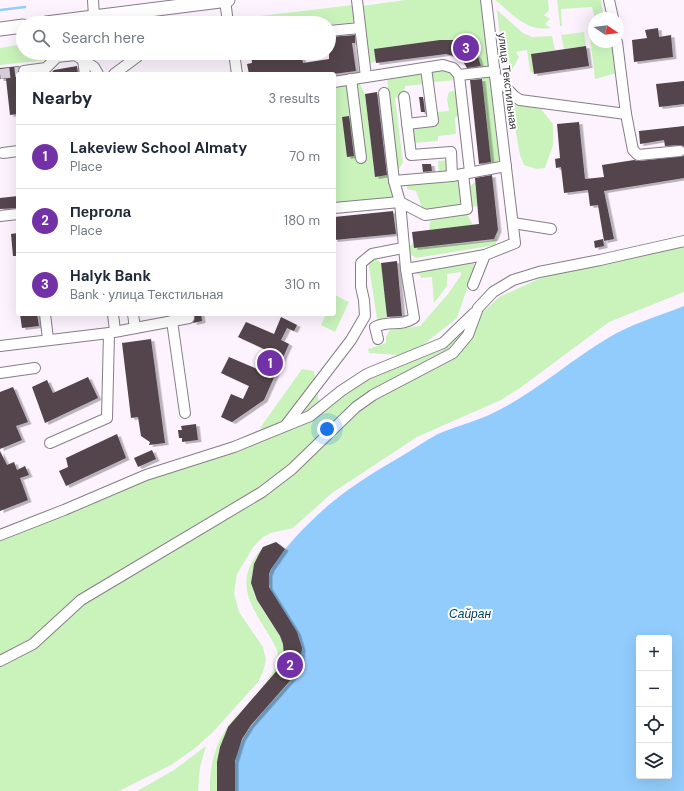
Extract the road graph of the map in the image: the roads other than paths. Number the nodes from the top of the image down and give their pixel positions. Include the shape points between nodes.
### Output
1 (93, 0) edge
2 (225, 0) edge
3 (228, 0) edge
4 (357, 0) edge
5 (486, 0) edge
6 (609, 0) edge
7 (612, 12) edge
8 (94, 16) edge
9 (146, 16) edge
10 (227, 16) edge
11 (16, 27) edge
12 (360, 28) junction
13 (0, 29) edge
14 (336, 31) edge
15 (618, 48) edge
16 (53, 60) edge
17 (83, 60) joint
18 (133, 60) edge
19 (235, 60) edge
20 (426, 68) junction
21 (24, 71) dead end
22 (85, 72) edge
23 (97, 72) edge
24 (117, 72) edge
25 (237, 72) edge
26 (495, 73) junction
27 (459, 75) junction
28 (366, 77) junction
29 (351, 79) junction
30 (336, 82) edge
31 (384, 93) dead end
32 (404, 97) dead end
33 (626, 114) junction
34 (407, 124) junction
35 (16, 151) edge
36 (680, 151) dead end
37 (3, 153) dead end
38 (361, 158) dead end
39 (506, 166) junction
40 (466, 173) junction
41 (452, 176) junction
42 (394, 181) junction
43 (400, 202) junction
44 (336, 208) edge
45 (16, 214) edge
46 (0, 216) edge
47 (513, 223) junction
48 (551, 229) dead end
49 (684, 241) edge
50 (403, 248) junction
51 (485, 255) junction
52 (406, 269) junction
53 (473, 285) dead end
54 (478, 308) junction
55 (45, 316) edge
56 (113, 316) edge
57 (133, 316) edge
58 (188, 316) edge
59 (172, 321) junction
60 (135, 328) junction
61 (112, 332) junction
62 (48, 339) junction
63 (378, 340) dead end
64 (0, 346) edge
65 (35, 368) dead end
66 (0, 374) edge
67 (185, 413) dead end
68 (284, 428) junction
69 (50, 443) dead end
70 (0, 535) edge
71 (0, 662) edge

1 - 8 street
2 - 3 main road
2 - 9 main road
2 - 10 street
4 - 12 street
5 - 26 street, улица Текстильная
6 - 7 street
11 - 13 main road
12 - 14 street
12 - 28 street
15 - 33 street
16 - 21 street via 46,68
17 - 22 street
17 - 23 street
18 - 24 street
19 - 25 street
20 - 27 street via 453,68
20 - 28 street
20 - 34 street via 433,120
26 - 27 street
26 - 33 street via 520,100
26 - 39 street, улица Текстильная
27 - 40 street
28 - 29 street
29 - 30 street
29 - 38 street
31 - 42 street
32 - 34 street
33 - 36 street via 635,153 638,155
34 - 41 street via 411,156 451,152
35 - 37 street
39 - 40 street
39 - 47 street, улица Текстильная
40 - 41 street
40 - 43 street via 467,209 425,215
41 - 42 street
42 - 43 street
43 - 44 street
43 - 50 street
45 - 46 street
47 - 48 street
47 - 51 street, улица Текстильная via 515,243
49 - 54 street via 539,272 513,280 492,292
50 - 52 street
50 - 68 street via 372,254 361,263 365,316 351,340
51 - 52 street
51 - 53 street
52 - 63 street via 414,318 406,324 382,323 375,327
54 - 68 street via 443,343 367,374 310,416
54 - 71 street via 468,335 453,353 373,395 356,407 292,469 262,492 81,600 33,644
55 - 62 street
56 - 61 street
57 - 60 street
58 - 59 street via 189,318
59 - 60 street
59 - 67 street
60 - 61 street
61 - 62 street
61 - 69 street via 107,418
62 - 64 street
65 - 66 street
68 - 70 street via 146,475

